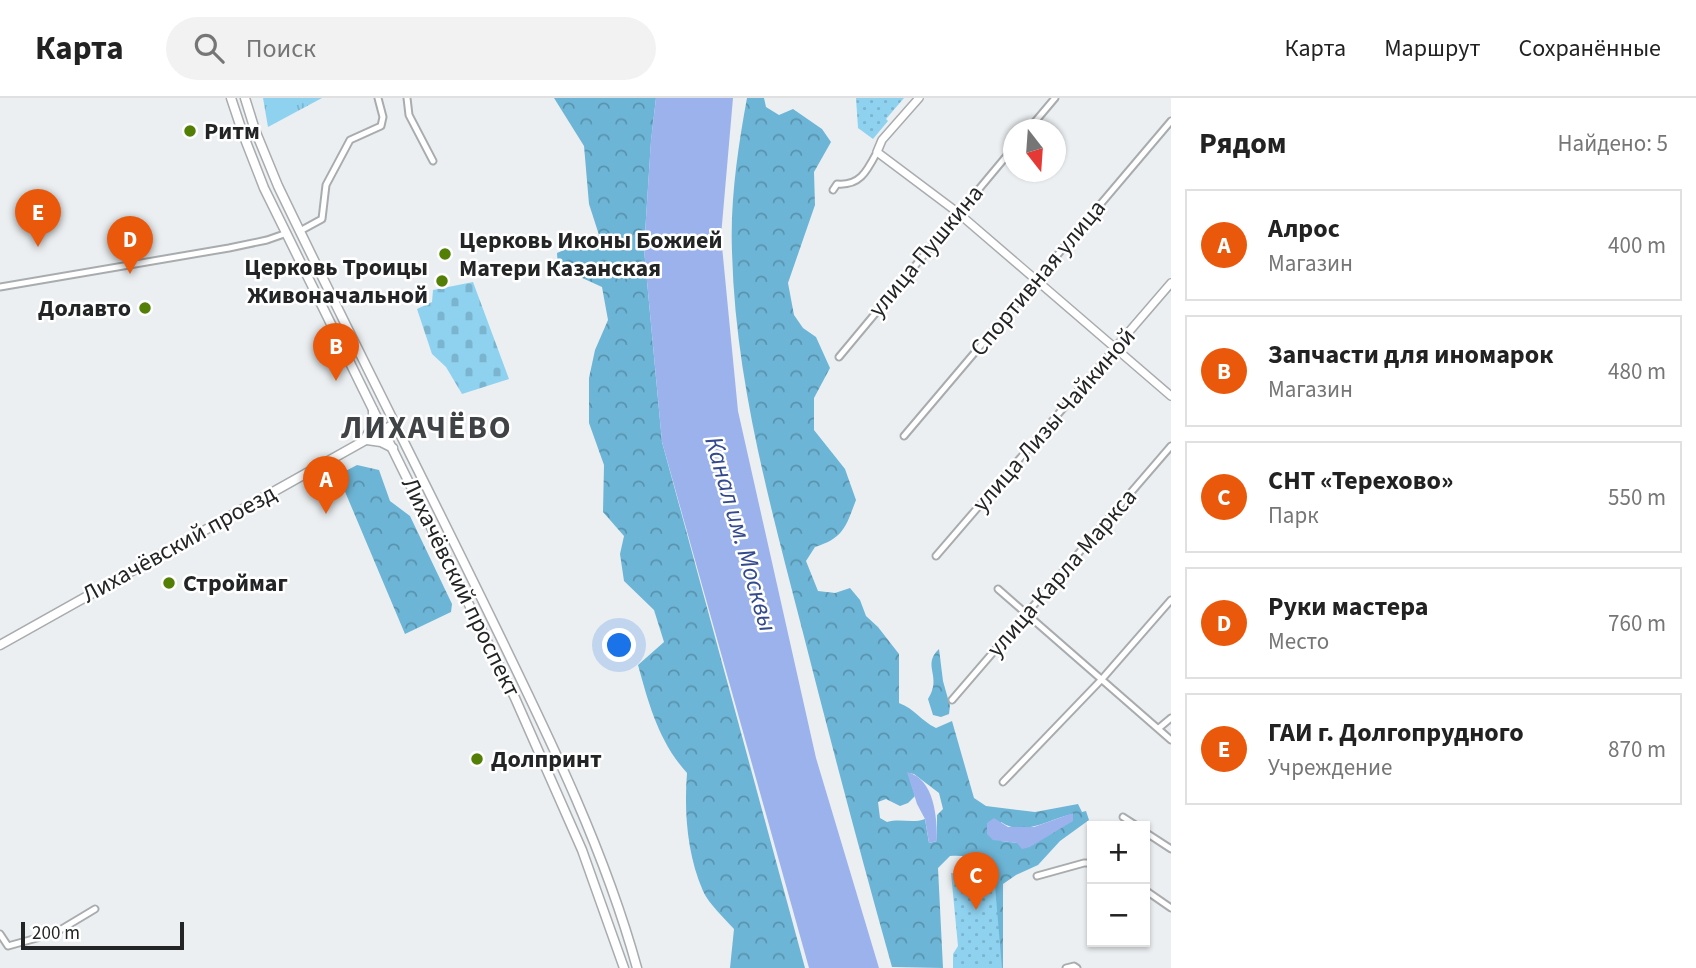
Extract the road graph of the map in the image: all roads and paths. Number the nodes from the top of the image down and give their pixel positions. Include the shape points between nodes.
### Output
1 (231, 98) edge
2 (245, 98) edge
3 (378, 98) edge
4 (407, 98) edge
5 (919, 98) edge
6 (1055, 98) edge
7 (1037, 119) edge
8 (1171, 121) edge
9 (877, 152) junction
10 (1003, 159) edge
11 (433, 161) dead end
12 (833, 190) dead end
13 (957, 212) junction
14 (300, 231) junction
15 (286, 233) junction
16 (1035, 281) junction
17 (1171, 283) edge
18 (0, 287) edge
19 (1115, 348) junction
20 (839, 357) dead end
21 (1171, 396) edge
22 (372, 405) junction
23 (396, 422) junction
24 (384, 429) junction
25 (904, 436) dead end
26 (364, 440) junction
27 (1171, 446) edge
28 (393, 448) junction
29 (936, 556) dead end
30 (998, 589) dead end
31 (1171, 600) edge
32 (1027, 612) junction
33 (0, 645) edge
34 (1102, 679) junction
35 (952, 700) dead end
36 (1171, 718) edge
37 (1159, 728) junction
38 (1171, 740) edge
39 (1003, 782) dead end
40 (1123, 817) dead end
41 (1129, 821) edge
42 (1150, 835) edge
43 (1171, 849) edge
44 (1087, 863) edge
45 (1037, 876) dead end
46 (1150, 893) edge
47 (1171, 908) edge
48 (95, 909) dead end
49 (0, 934) edge
50 (624, 968) edge
51 (637, 968) edge
52 (1066, 968) edge
53 (1077, 968) edge

1 - 15 main road, Лихачёвский проспект via 253,162
2 - 14 main road, Лихачёвский проспект via 265,157
3 - 14 street via 382,123 351,140 326,185 322,219
4 - 11 street via 409,115
5 - 9 street
6 - 7 street
8 - 16 street, Спортивная улица
9 - 12 street via 862,178 837,184
9 - 13 street
10 - 13 street, улица Пушкина
13 - 16 street
13 - 20 street, улица Пушкина
14 - 23 main road, Лихачёвский проспект
15 - 18 street via 229,248
15 - 22 main road, Лихачёвский проспект
16 - 19 street
16 - 25 street, Спортивная улица
17 - 19 street, улица Лизы Чайкиной
19 - 21 street
19 - 29 street, улица Лизы Чайкиной
22 - 24 main road, Лихачёвский проспект
22 - 26 main road via 373,425
23 - 24 main road, Лихачёвский проезд
23 - 51 main road, Лихачёвский проспект via 583,819
24 - 26 main road, Лихачёвский проезд
24 - 28 main road, Лихачёвский проспект
26 - 28 main road
26 - 33 main road, Лихачёвский проезд
27 - 32 street, улица Карла Маркса
28 - 50 main road, Лихачёвский проспект via 555,788 593,876
30 - 32 street
31 - 34 street
32 - 34 street
32 - 35 street, улица Карла Маркса
34 - 37 street
34 - 39 street
36 - 37 street
37 - 38 street
40 - 41 street
42 - 43 street
44 - 45 street
46 - 47 street
48 - 49 street via 55,933 8,946
52 - 53 street

